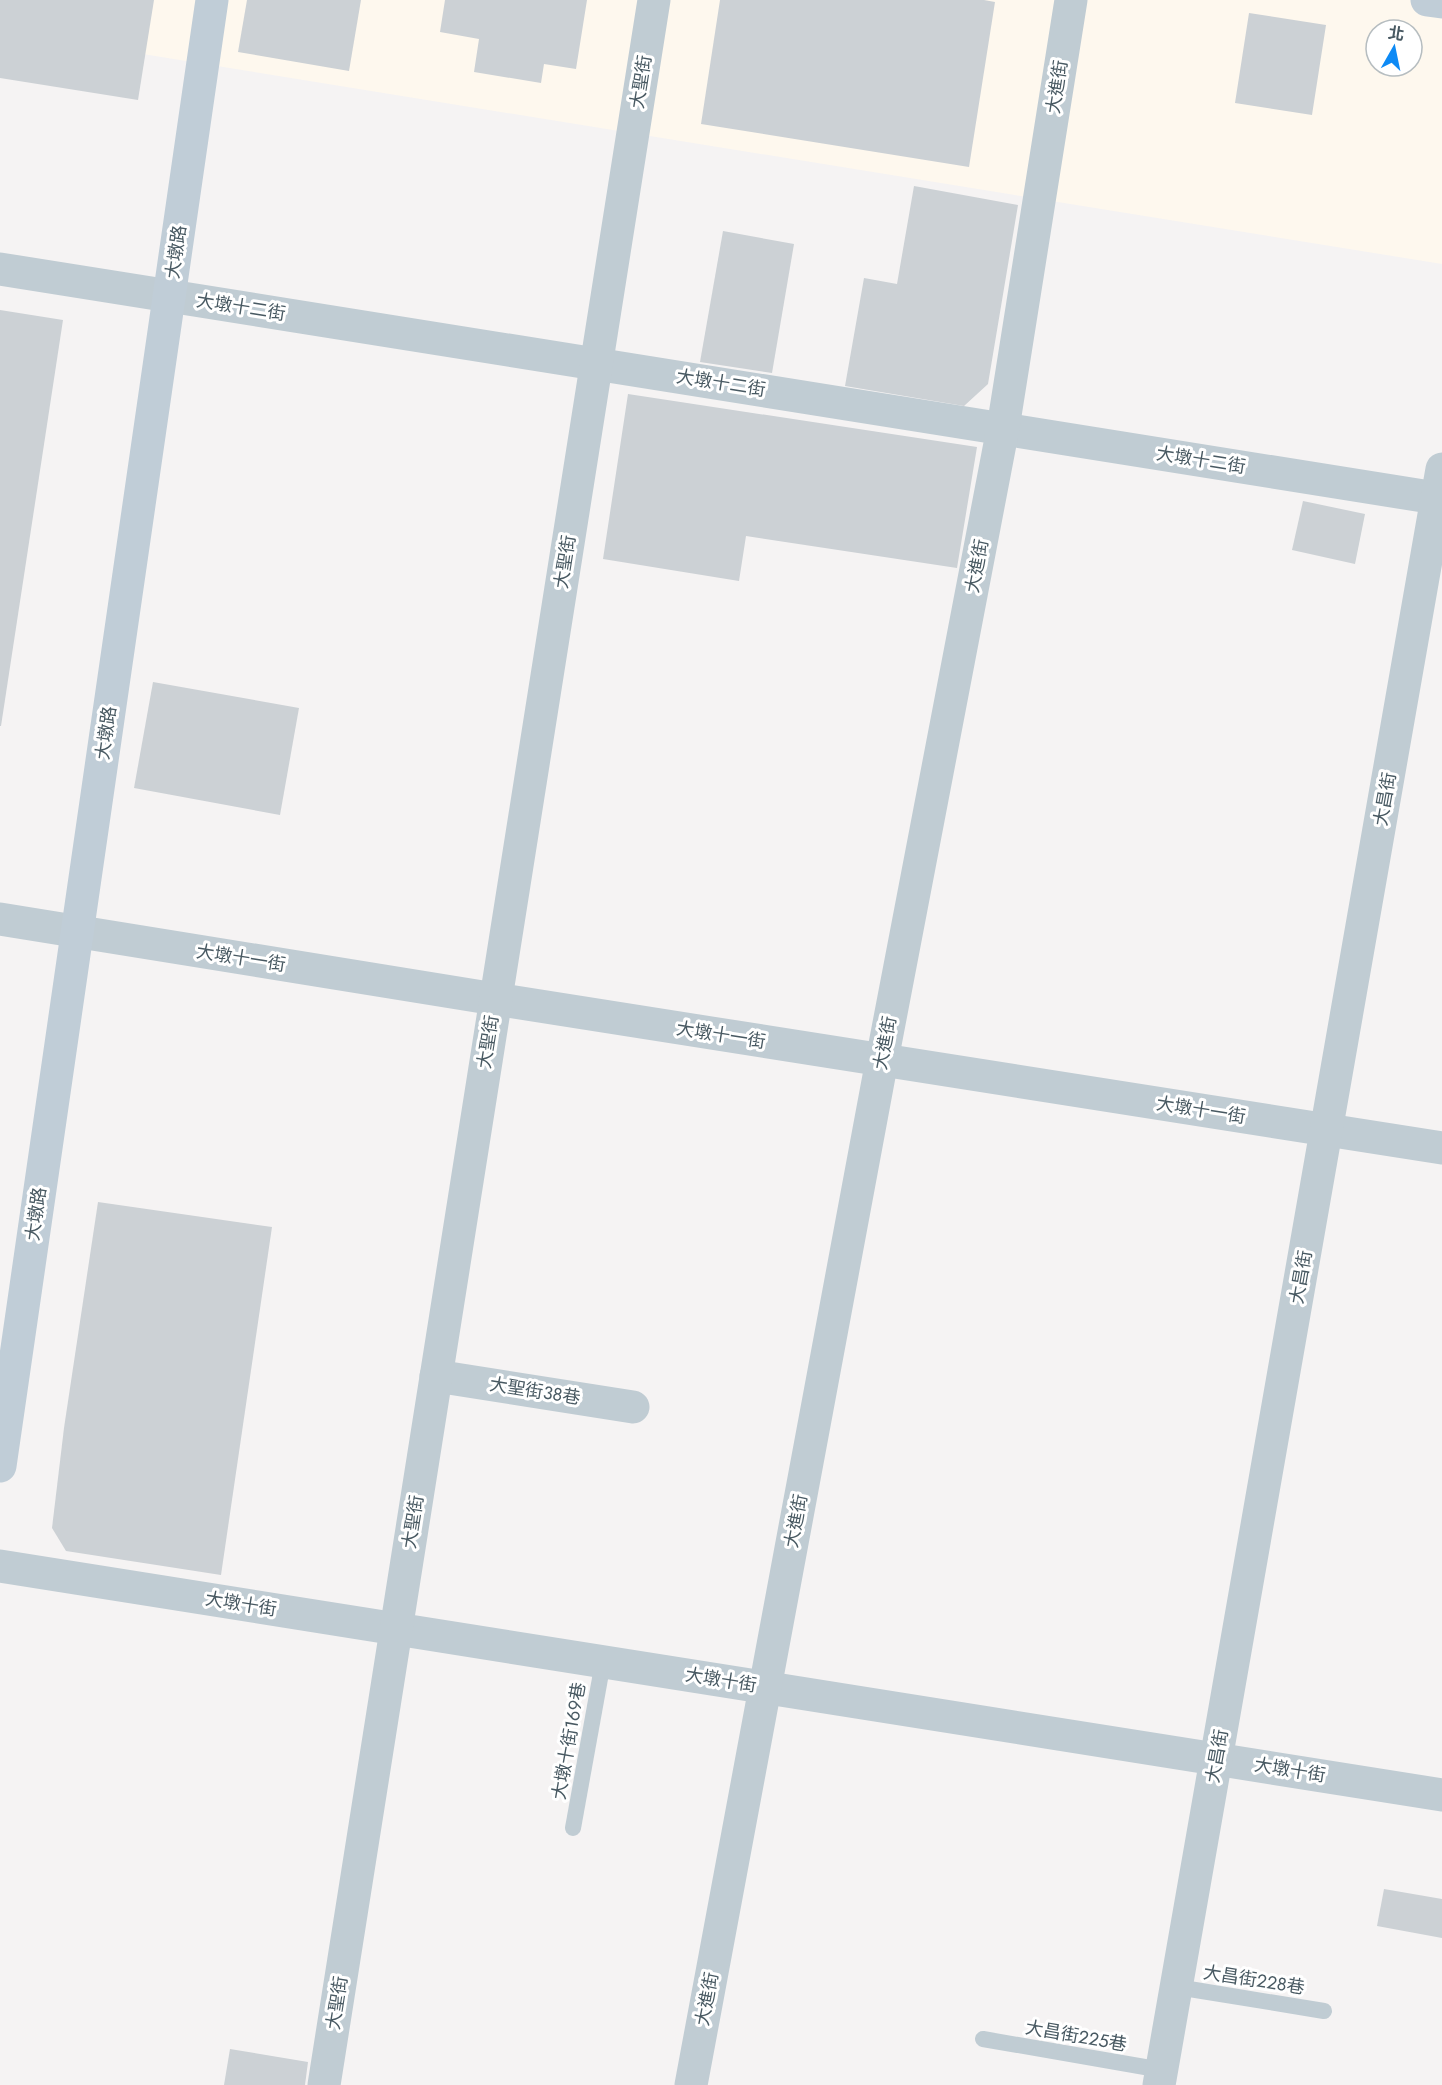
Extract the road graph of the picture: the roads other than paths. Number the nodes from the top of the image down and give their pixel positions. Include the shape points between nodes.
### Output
1 (212, 0) edge
2 (654, 0) edge
3 (1071, 0) edge
4 (1427, 0) edge
5 (1442, 2) edge
6 (0, 269) edge
7 (170, 296) junction
8 (596, 363) junction
9 (1003, 429) junction
10 (1440, 489) edge
11 (0, 919) edge
12 (77, 931) junction
13 (495, 999) junction
14 (882, 1060) junction
15 (1327, 1130) junction
16 (1442, 1148) edge
17 (436, 1376) junction
18 (633, 1407) dead end
19 (0, 1466) edge
20 (0, 1566) edge
21 (396, 1629) junction
22 (603, 1662) junction
23 (765, 1687) junction
24 (1217, 1759) junction
25 (1442, 1795) edge
26 (573, 1828) dead end
27 (1177, 1987) junction
28 (1324, 2011) dead end
29 (982, 2039) dead end
30 (1161, 2078) edge
31 (324, 2085) edge
32 (691, 2085) edge

1 - 7 street, 大墩路
2 - 8 street, 大聖街
3 - 9 street, 大進街
4 - 5 street
6 - 7 street, 大墩十二街
7 - 8 street, 大墩十二街
7 - 12 street, 大墩路
8 - 9 street, 大墩十二街
8 - 13 street, 大聖街
9 - 10 street, 大墩十二街
9 - 14 street, 大進街
10 - 15 street, 大昌街
11 - 12 street, 大墩十一街
12 - 13 street, 大墩十一街
12 - 19 street, 大墩路
13 - 14 street, 大墩十一街
13 - 17 street, 大聖街
14 - 15 street, 大墩十一街
14 - 23 street, 大進街
15 - 16 street, 大墩十一街
15 - 24 street, 大昌街
17 - 18 street, 大聖街38巷
17 - 21 street, 大聖街
20 - 21 street, 大墩十街
21 - 22 street, 大墩十街
21 - 31 street, 大聖街
22 - 23 street, 大墩十街
22 - 26 lane, 大墩十街169巷
23 - 24 street, 大墩十街
23 - 32 street, 大進街
24 - 25 street, 大墩十街
24 - 27 street, 大昌街
27 - 28 lane, 大昌街228巷
27 - 30 street, 大昌街
29 - 30 lane, 大昌街225巷

